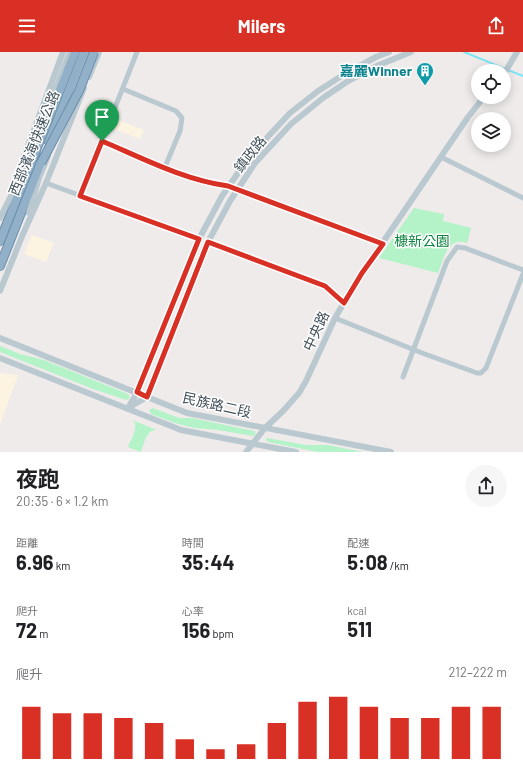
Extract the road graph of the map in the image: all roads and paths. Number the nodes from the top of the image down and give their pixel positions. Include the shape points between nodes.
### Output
1 (63, 52) edge
2 (70, 52) edge
3 (75, 52) edge
4 (84, 52) edge
5 (89, 52) edge
6 (94, 52) edge
7 (98, 52) edge
8 (137, 52) edge
9 (388, 52) edge
10 (411, 52) edge
11 (517, 52) edge
12 (509, 64) edge
13 (123, 89) junction
14 (478, 104) edge
15 (102, 141) junction
16 (441, 156) junction
17 (41, 163) junction
18 (165, 167) junction
19 (46, 183) junction
20 (228, 186) junction
21 (238, 189) junction
22 (80, 196) junction
23 (523, 198) edge
24 (0, 217) edge
25 (22, 234) junction
26 (199, 239) junction
27 (0, 241) edge
28 (208, 242) junction
29 (383, 244) junction
30 (0, 266) edge
31 (523, 270) edge
32 (523, 274) edge
33 (0, 291) edge
34 (344, 303) junction
35 (335, 318) junction
36 (0, 338) edge
37 (413, 349) junction
38 (0, 358) edge
39 (403, 377) dead end
40 (137, 392) junction
41 (147, 397) junction
42 (128, 408) junction
43 (265, 428) junction
44 (252, 444) junction
45 (246, 452) edge
46 (296, 452) edge
47 (391, 452) edge

1 - 24 street
2 - 24 street via 22,172
3 - 27 highway, 西部濱海快速公路
4 - 17 highway, 西部濱海快速公路, bridge
5 - 25 street via 40,178
6 - 17 highway, bridge via 79,91
7 - 19 street
8 - 13 street
9 - 20 street, 鎮政路 via 343,75 290,113 249,157
10 - 21 street, 鎮政路 via 348,81 323,98 291,124 255,163
11 - 12 street
13 - 15 street
13 - 18 street via 176,111 182,118
14 - 16 street, 中央路
15 - 18 street
15 - 22 street
16 - 23 street
16 - 29 street, 中央路
17 - 30 highway, 西部濱海快速公路
18 - 20 street via 209,183
19 - 22 street
19 - 25 street
20 - 21 street
20 - 26 street, 鎮政路
21 - 28 street, 鎮政路
21 - 29 street
22 - 26 street
25 - 33 street
26 - 40 street, 鎮政路
28 - 34 street via 325,286
28 - 41 street, 鎮政路
29 - 34 street, 中央路
31 - 37 street via 457,247 447,261
32 - 37 street via 486,368 481,372 473,373
34 - 35 street, 中央路
35 - 37 street
35 - 43 street, 中央路 via 301,390
36 - 40 street, 民族路二段
37 - 39 street
38 - 42 street
40 - 41 street, 民族路二段
40 - 42 street, 鎮政路
41 - 42 street
41 - 43 street, 民族路二段 via 187,413
42 - 44 street via 181,430
43 - 44 street, 中央路
43 - 47 street, 民族路二段
44 - 45 street, 中央路
44 - 46 street

